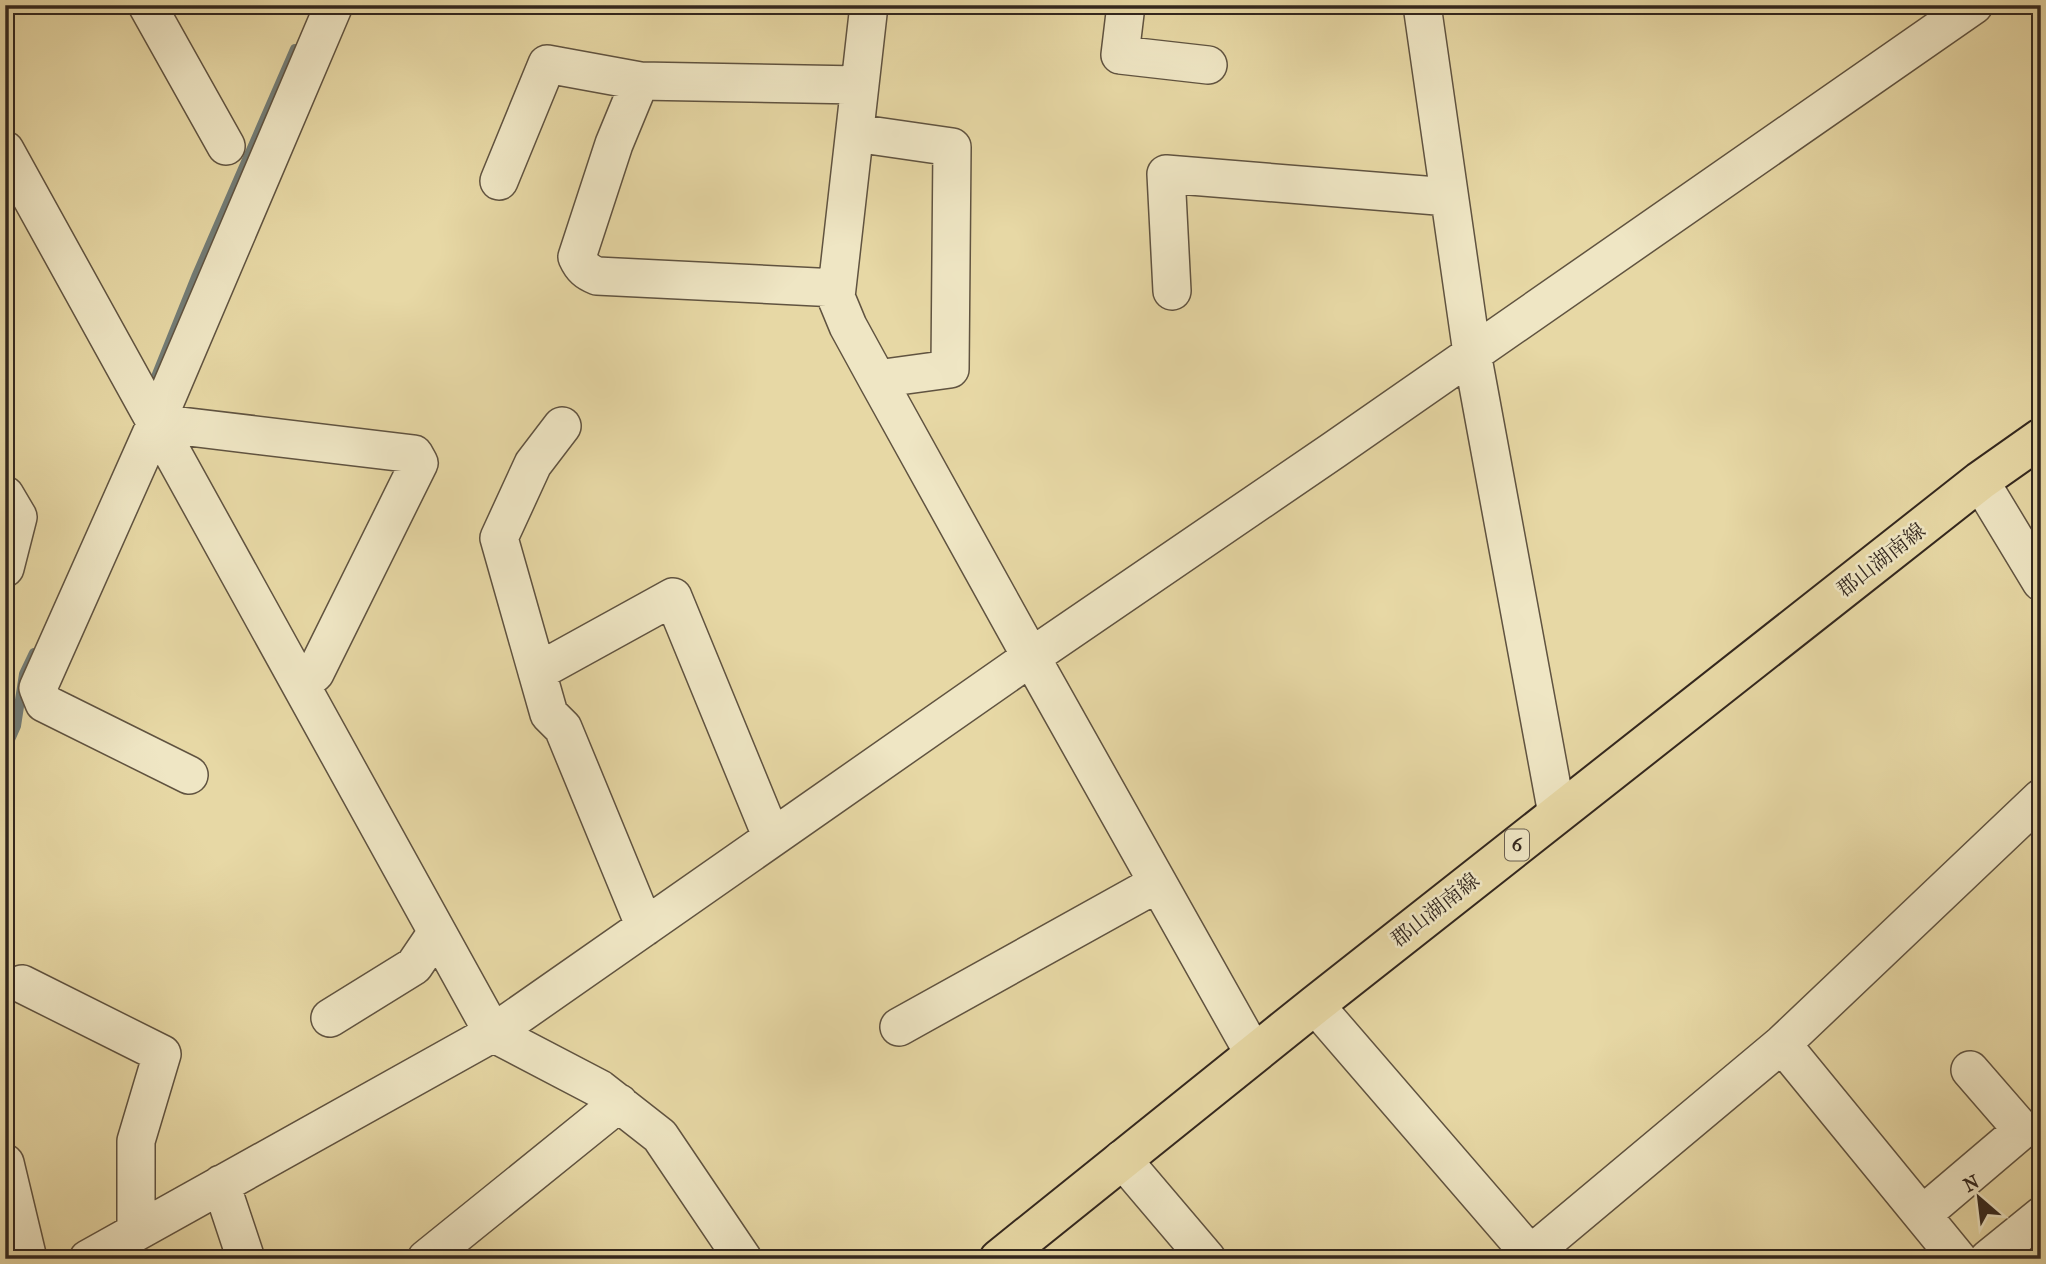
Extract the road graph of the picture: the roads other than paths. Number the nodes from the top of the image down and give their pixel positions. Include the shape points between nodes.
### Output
1 (148, 5) edge
2 (334, 5) edge
3 (869, 5) edge
4 (1126, 5) edge
5 (1422, 5) edge
6 (1974, 5) edge
7 (1208, 65) dead end
8 (640, 81) junction
9 (860, 85) junction
10 (855, 133) junction
11 (226, 146) dead end
12 (5, 150) edge
13 (499, 181) dead end
14 (1449, 197) junction
15 (836, 288) junction
16 (1172, 290) dead end
17 (1472, 353) junction
18 (877, 379) junction
19 (156, 423) junction
20 (562, 426) dead end
21 (2041, 438) edge
22 (1980, 481) junction
23 (5, 495) edge
24 (5, 568) edge
25 (2041, 582) edge
26 (1031, 657) junction
27 (537, 672) junction
28 (301, 685) junction
29 (189, 775) dead end
30 (2041, 798) edge
31 (1557, 814) junction
32 (772, 838) junction
33 (1158, 883) junction
34 (645, 927) junction
35 (437, 932) junction
36 (22, 985) dead end
37 (1315, 1005) junction
38 (330, 1018) dead end
39 (900, 1027) dead end
40 (493, 1033) junction
41 (1782, 1044) junction
42 (1254, 1054) junction
43 (1970, 1070) dead end
44 (619, 1103) junction
45 (1122, 1160) junction
46 (5, 1163) edge
47 (221, 1184) junction
48 (1922, 1215) junction
49 (2041, 1216) edge
50 (136, 1231) junction
51 (1527, 1256) edge
52 (28, 1259) edge
53 (88, 1259) edge
54 (246, 1259) edge
55 (426, 1259) edge
56 (743, 1259) edge
57 (999, 1259) edge
58 (1207, 1259) edge
59 (1958, 1259) edge
60 (1988, 1259) edge

1 - 11 street
2 - 19 street
3 - 9 street
4 - 7 street via 1120,55
5 - 14 street
6 - 17 street
8 - 9 street
8 - 13 street via 547,65
8 - 15 street via 577,257 581,265 597,276
9 - 10 street
10 - 15 street
10 - 18 street via 952,146 950,369
12 - 19 street
14 - 16 street via 1166,174
14 - 17 street
15 - 18 street via 848,326
17 - 26 street
17 - 31 street
18 - 26 street
19 - 28 street
19 - 28 street via 414,454 419,463 314,673
19 - 29 street via 38,688 44,703
20 - 27 street via 533,464 499,538
21 - 22 main road, 郡山湖南線 / 6
22 - 25 street
22 - 31 main road, 郡山湖南線 / 6
23 - 24 street via 18,517
26 - 32 street
26 - 33 street
27 - 32 street via 673,597
27 - 34 street via 549,714 563,728
28 - 35 street
30 - 41 street
31 - 37 main road, 郡山湖南線 / 6
32 - 34 street
33 - 39 street
33 - 42 street
34 - 40 street
35 - 38 street via 414,967
35 - 40 street
36 - 50 street via 162,1054 136,1141
37 - 42 main road, 郡山湖南線 / 6
37 - 51 street
40 - 44 street via 600,1088
40 - 47 street
41 - 48 street
41 - 51 street
42 - 45 main road, 郡山湖南線 / 6
43 - 48 street via 2022,1130
44 - 55 street
44 - 56 street via 660,1136
45 - 57 main road, 郡山湖南線 / 6
45 - 58 street
46 - 52 street
47 - 50 street
47 - 54 street
48 - 59 street
49 - 60 street
50 - 53 street

